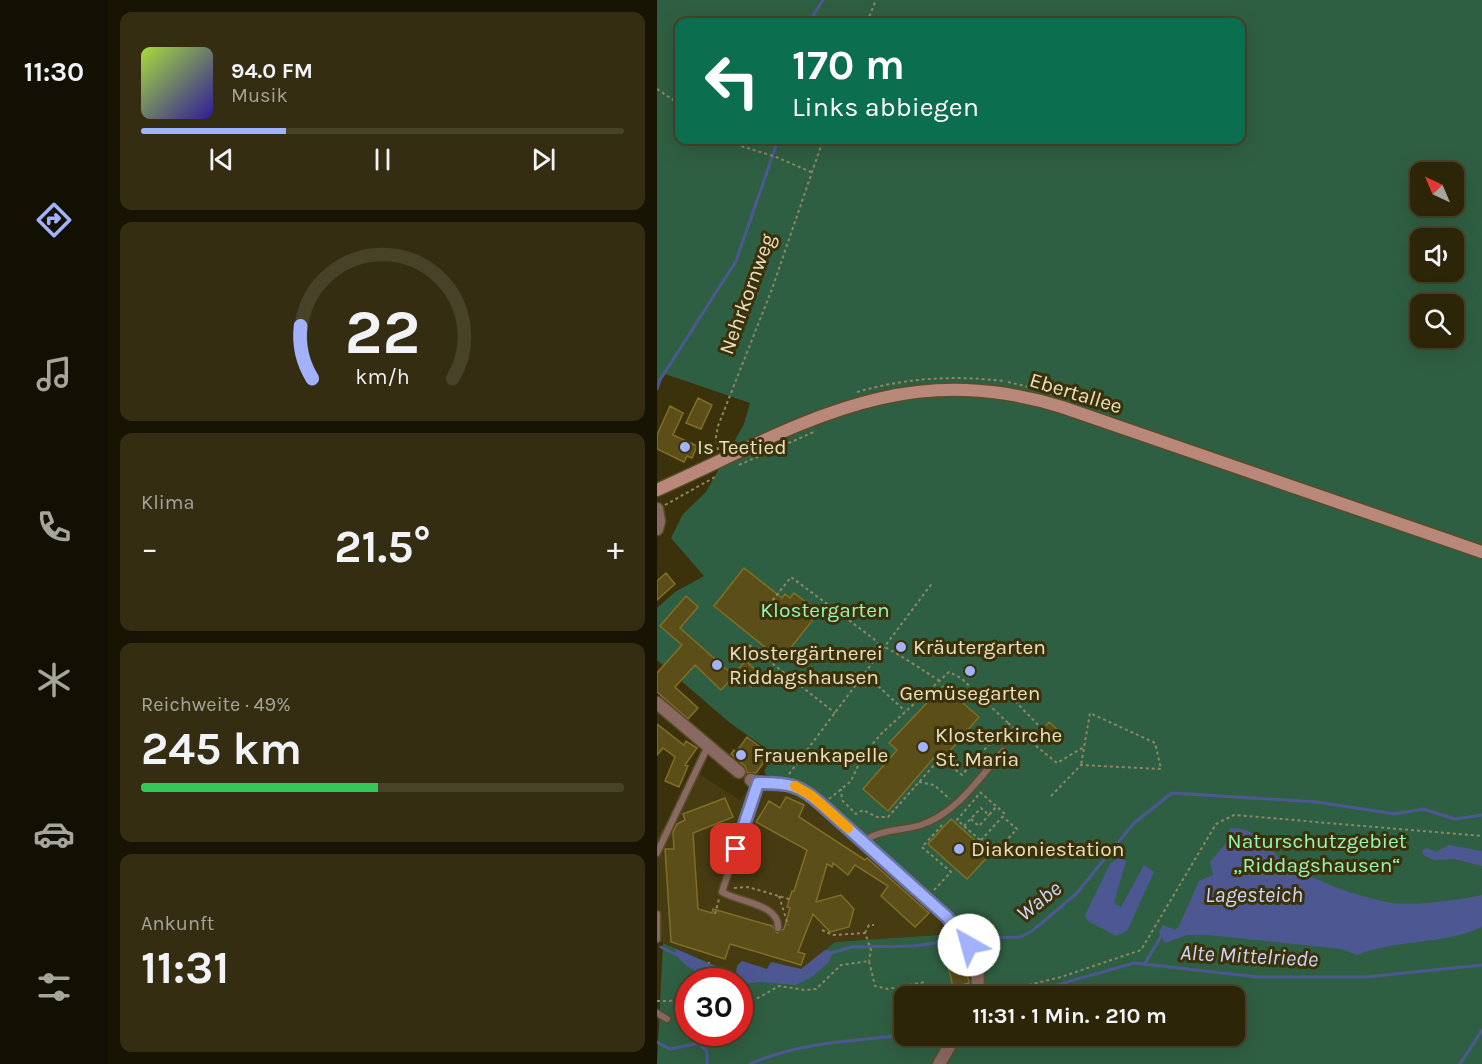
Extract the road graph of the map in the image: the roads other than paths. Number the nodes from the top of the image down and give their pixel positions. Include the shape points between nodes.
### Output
1 (657, 490) edge
2 (657, 508) edge
3 (657, 529) edge
4 (1482, 552) edge
5 (657, 703) edge
6 (708, 746) junction
7 (1003, 751) dead end
8 (739, 771) dead end
9 (755, 782) joint
10 (863, 842) junction
11 (657, 853) edge
12 (657, 914) edge
13 (779, 928) dead end
14 (657, 939) edge
15 (976, 986) edge
16 (657, 1013) edge
17 (667, 1020) dead end
18 (950, 1046) edge
19 (939, 1064) edge

1 - 4 main road, Ebertallee via 829,414 877,398 938,389 999,391 1062,407
2 - 3 street
5 - 6 street
6 - 8 street
6 - 11 lane
7 - 10 lane via 948,812 921,825 873,835
9 - 10 street via 783,782 800,788
9 - 13 lane via 722,892 772,911
10 - 15 street via 966,940 977,970
12 - 14 lane
16 - 17 lane
18 - 19 street

